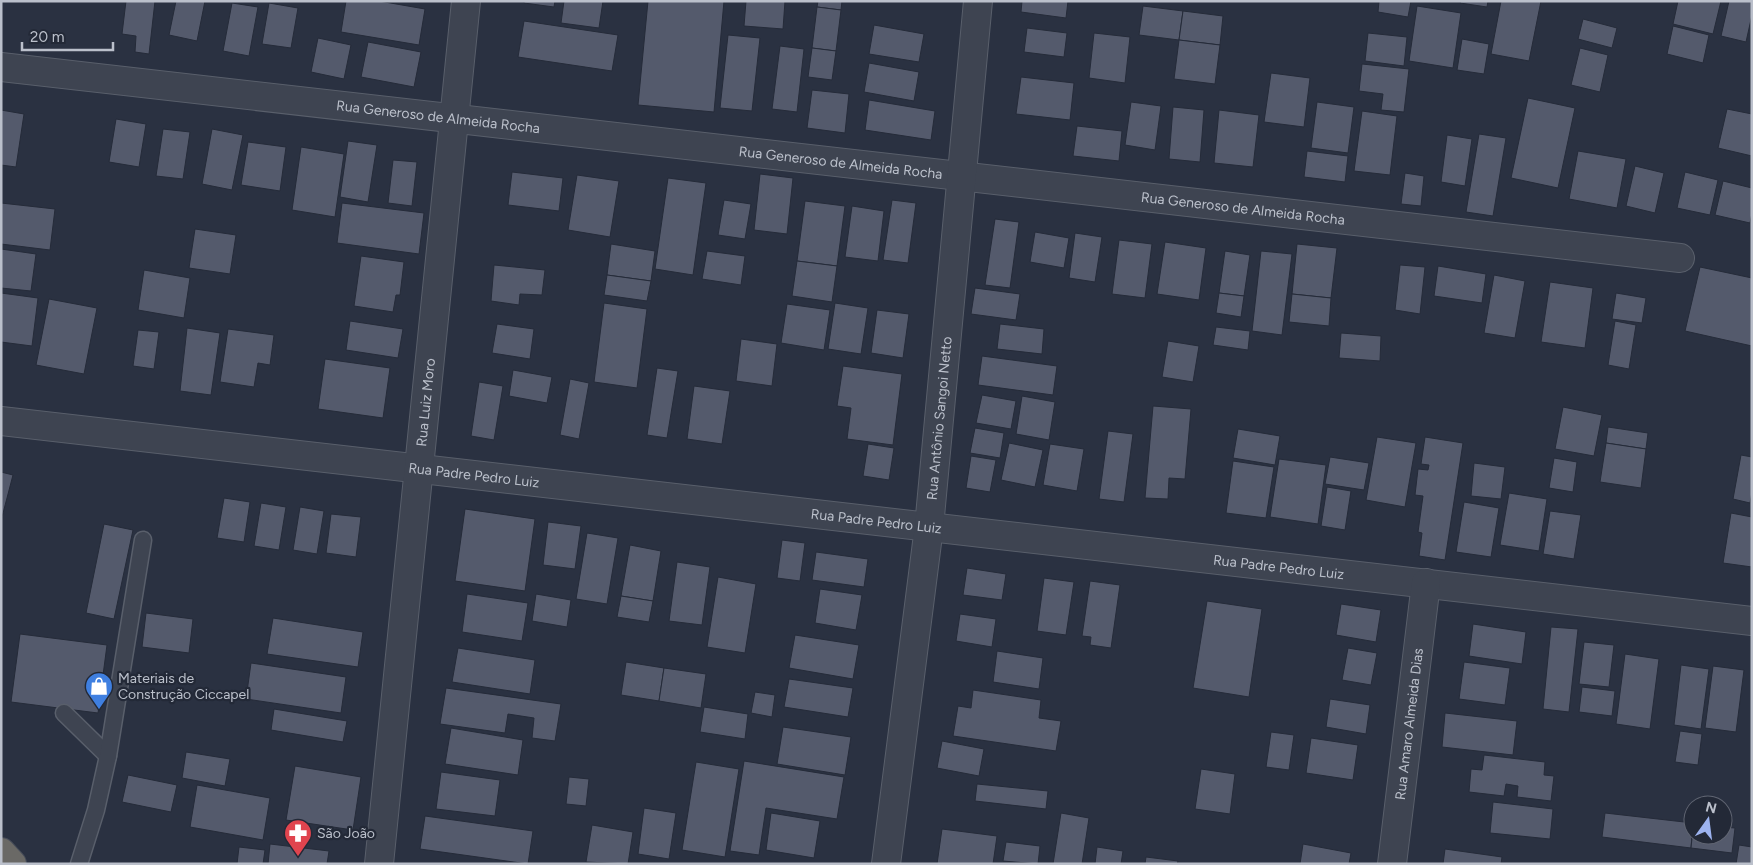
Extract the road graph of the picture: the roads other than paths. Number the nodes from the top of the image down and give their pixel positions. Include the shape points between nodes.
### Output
1 (466, 1) edge
2 (978, 1) edge
3 (1, 67) edge
4 (454, 118) junction
5 (961, 176) junction
6 (1680, 258) dead end
7 (1, 421) edge
8 (418, 469) junction
9 (929, 527) junction
10 (143, 540) dead end
11 (1426, 583) junction
12 (1752, 621) edge
13 (64, 713) dead end
14 (108, 756) junction
15 (1, 852) edge
16 (12, 864) edge
17 (79, 864) edge
18 (378, 864) edge
19 (886, 864) edge
20 (1392, 864) edge

1 - 4 street, Rua Luiz Moro
2 - 5 street, Rua Antônio Sangoi Netto
3 - 4 street, Rua Generoso de Almeida Rocha
4 - 5 street, Rua Generoso de Almeida Rocha
4 - 8 street, Rua Luiz Moro
5 - 6 street, Rua Generoso de Almeida Rocha
5 - 9 street, Rua Antônio Sangoi Netto
7 - 8 street, Rua Padre Pedro Luiz
8 - 9 street, Rua Padre Pedro Luiz
8 - 18 street, Rua Luiz Moro
9 - 11 street, Rua Padre Pedro Luiz
9 - 19 street, Rua Antônio Sangoi Netto
10 - 14 lane
11 - 12 street, Rua Padre Pedro Luiz
11 - 20 street, Rua Amaro Almeida Dias
13 - 14 lane
14 - 17 lane
15 - 16 highway

